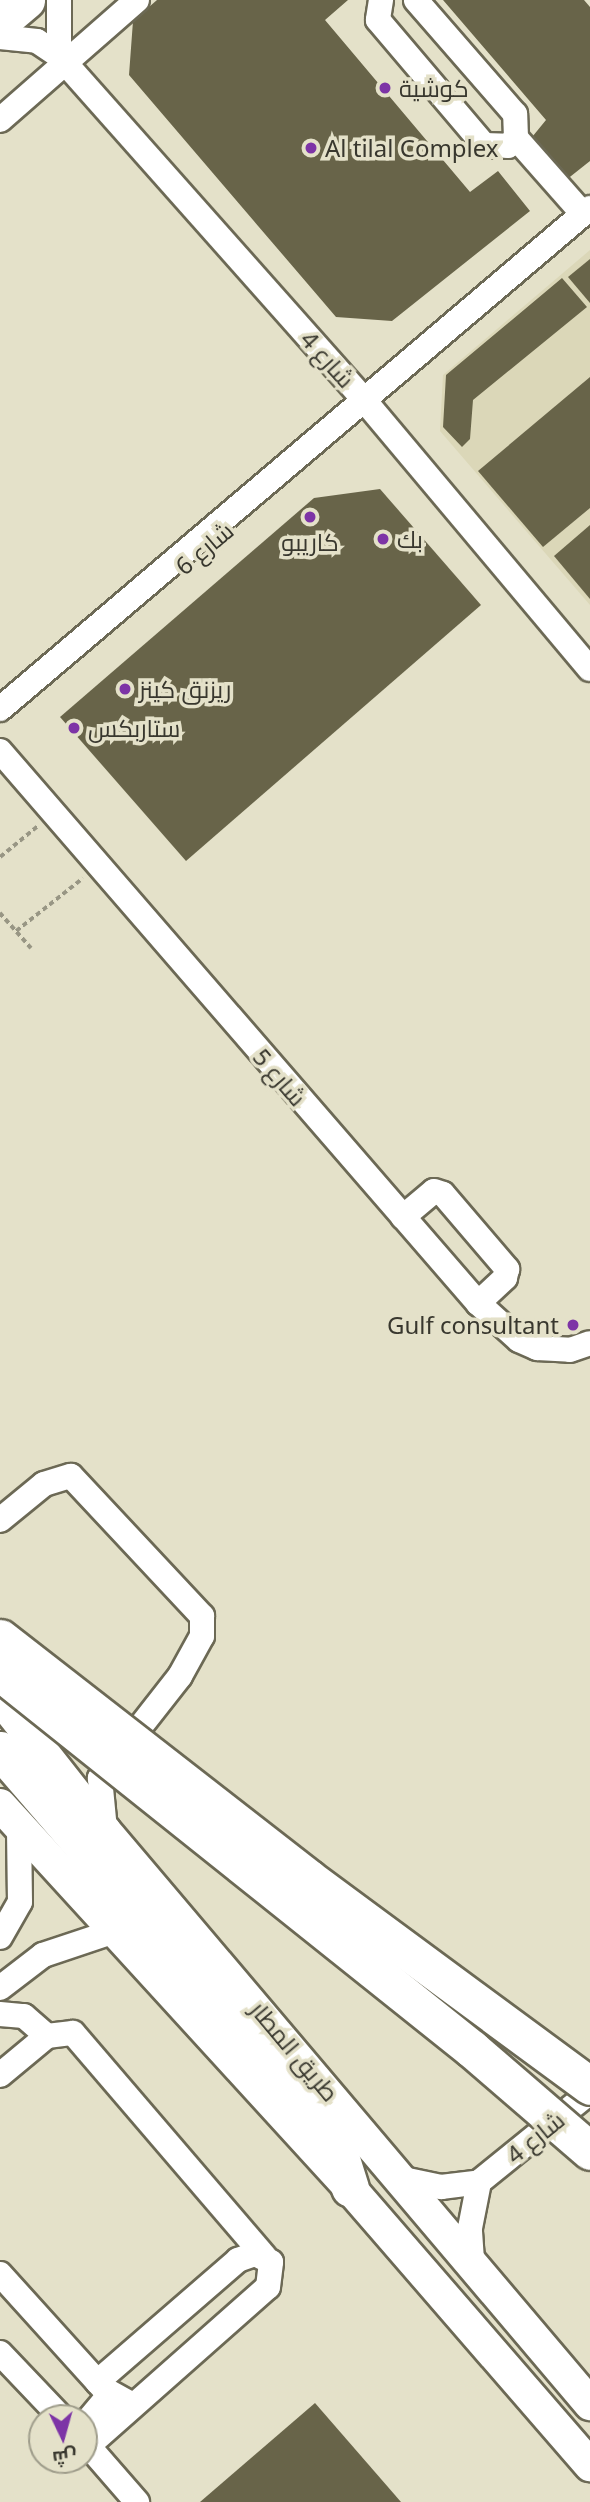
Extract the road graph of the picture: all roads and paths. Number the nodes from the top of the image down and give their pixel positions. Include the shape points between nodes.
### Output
1 (26, 0) edge
2 (44, 0) edge
3 (59, 0) edge
4 (137, 0) edge
5 (382, 0) edge
6 (416, 0) edge
7 (0, 22) edge
8 (0, 36) edge
9 (62, 59) junction
10 (0, 120) edge
11 (512, 142) junction
12 (582, 215) edge
13 (367, 404) junction
14 (590, 669) edge
15 (27, 691) junction
16 (0, 709) edge
17 (0, 718) edge
18 (0, 751) edge
19 (52, 814) junction
20 (0, 857) edge
21 (97, 867) junction
22 (0, 912) edge
23 (16, 931) junction
24 (31, 948) dead end
25 (402, 1217) junction
26 (478, 1303) junction
27 (590, 1343) edge
28 (0, 1520) edge
29 (0, 1638) edge
30 (0, 1672) edge
31 (0, 1698) edge
32 (0, 1749) edge
33 (10, 1816) edge
34 (106, 1831) junction
35 (112, 1932) junction
36 (0, 1937) edge
37 (0, 1943) edge
38 (7, 1983) edge
39 (0, 2014) edge
40 (47, 2036) junction
41 (0, 2075) edge
42 (590, 2089) edge
43 (590, 2151) edge
44 (403, 2179) junction
45 (479, 2182) junction
46 (350, 2188) junction
47 (264, 2256) junction
48 (472, 2260) junction
49 (0, 2274) edge
50 (0, 2353) edge
51 (104, 2388) junction
52 (49, 2404) edge
53 (98, 2404) edge
54 (590, 2404) edge
55 (133, 2405) junction
56 (98, 2429) edge
57 (98, 2454) edge
58 (590, 2465) edge
59 (137, 2502) edge

1 - 7 highway
2 - 8 main road
3 - 9 street
4 - 9 street
5 - 11 street via 378,20 484,145
6 - 11 street via 515,114
8 - 9 street, شارع 4 via 37,41
9 - 10 street
9 - 13 street, شارع 4
11 - 12 street
12 - 13 street, شارع 6 via 400,370
13 - 14 street, شارع 4
13 - 15 street, شارع 6
15 - 16 street, شارع 6
15 - 17 street, شارع 6
18 - 19 street, شارع 5
19 - 20 path
19 - 21 street, شارع 5
21 - 23 path
21 - 25 street, شارع 5
22 - 23 path
23 - 24 path
25 - 26 street, شارع 5
25 - 26 street via 434,1191 443,1194 507,1269 505,1278
26 - 27 street, شارع 5 via 511,1334 537,1348 570,1350
28 - 34 street via 44,1484 71,1476 202,1616 202,1636 180,1676 100,1778
29 - 42 highway, bridge via 308,1878
30 - 43 highway, bridge via 472,2049
31 - 34 main road, طريق المطار
32 - 46 highway via 313,2112 336,2143
33 - 35 main road, طريق المطار
33 - 36 street via 20,1902
34 - 44 main road, طريق المطار
35 - 38 street via 70,1942
35 - 46 main road, طريق المطار
37 - 38 street via 18,1955
39 - 40 street via 24,2016
40 - 41 street
40 - 47 street via 66,2030 81,2038
42 - 45 street, شارع 4
44 - 45 street via 441,2187
44 - 48 main road, طريق المطار
45 - 48 street via 470,2228
46 - 58 main road, طريق المطار
47 - 51 street via 238,2260
47 - 55 street via 274,2270 268,2287
48 - 54 main road, طريق المطار
49 - 51 street
50 - 52 street
51 - 53 street
51 - 55 street
55 - 56 street
57 - 59 street

